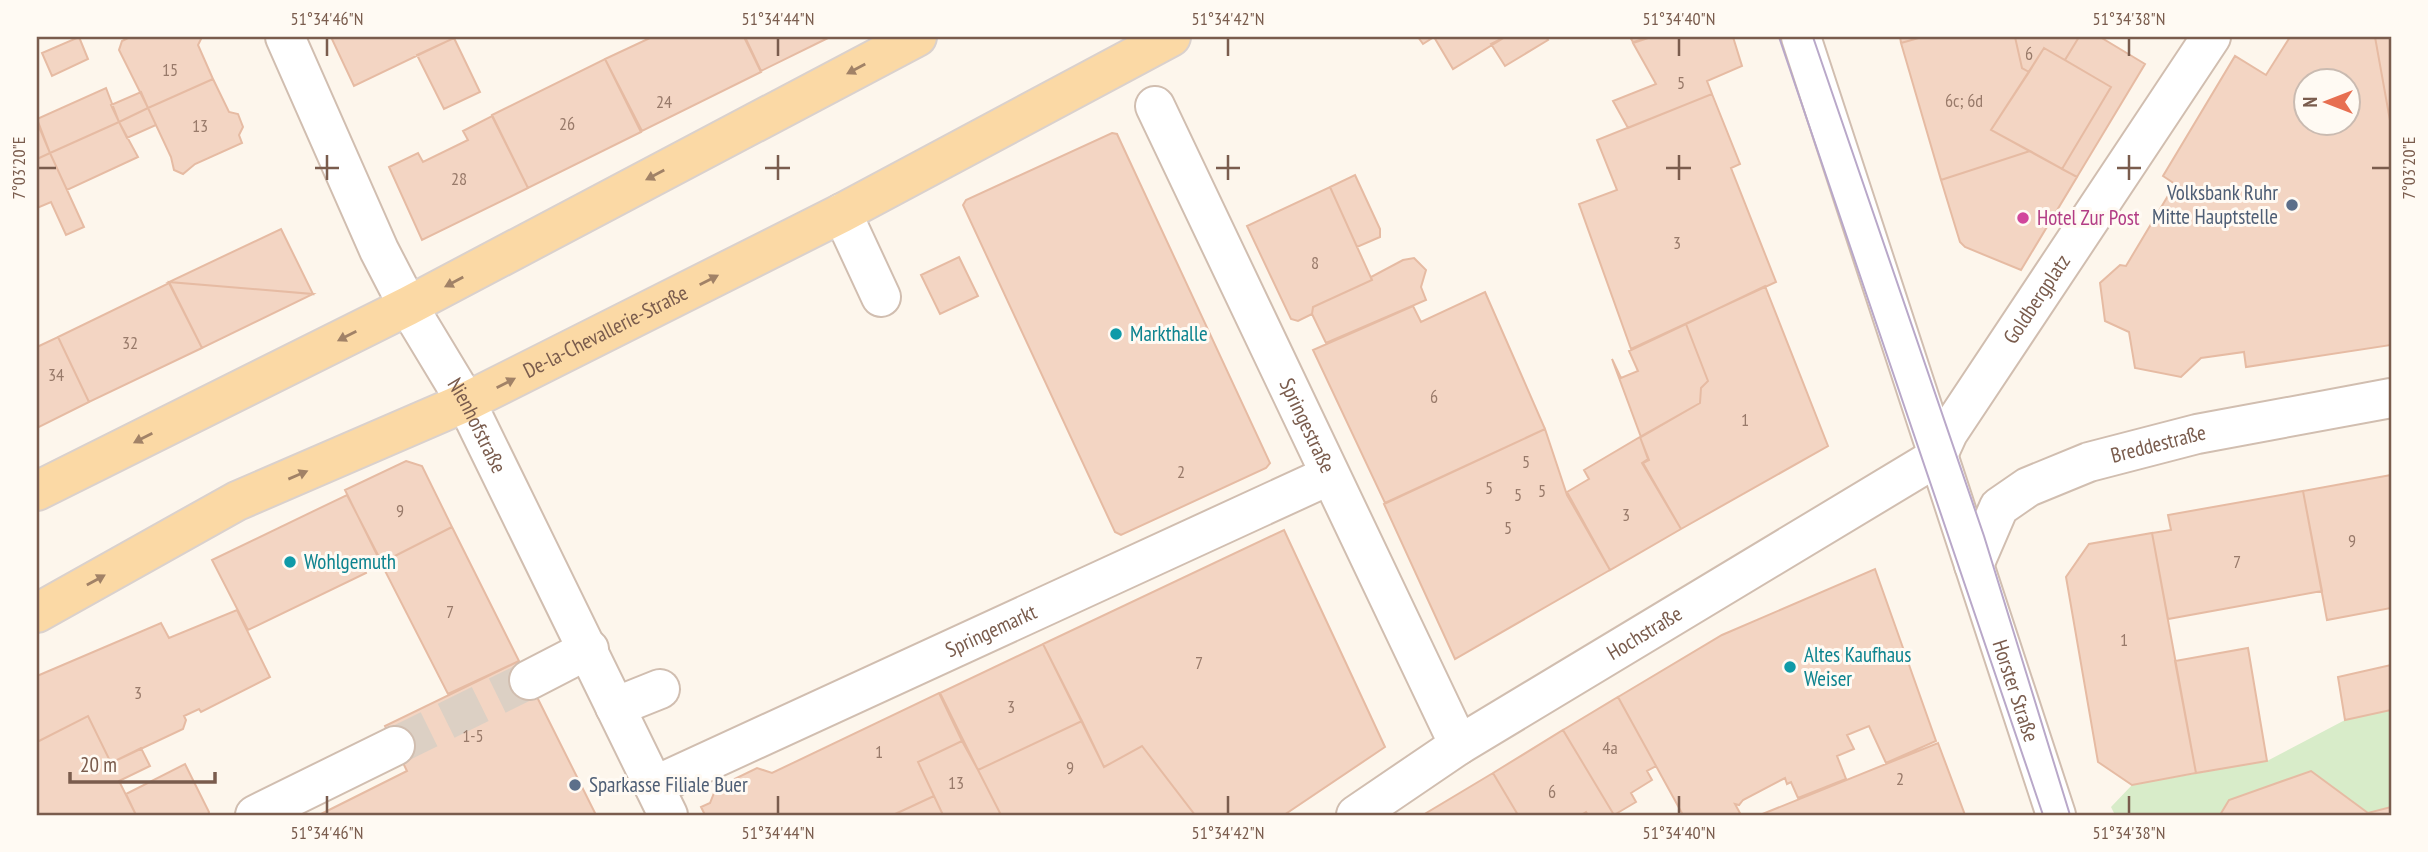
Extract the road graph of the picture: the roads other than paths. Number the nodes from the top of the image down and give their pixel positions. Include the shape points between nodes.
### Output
1 (285, 37) edge
2 (917, 37) edge
3 (1171, 37) edge
4 (1801, 37) edge
5 (2211, 37) edge
6 (1155, 106) dead end
7 (842, 214) junction
8 (881, 297) dead end
9 (408, 306) junction
10 (2391, 398) edge
11 (466, 402) junction
12 (1937, 457) junction
13 (1328, 476) junction
14 (37, 491) edge
15 (1974, 565) junction
16 (37, 613) edge
17 (589, 649) junction
18 (529, 680) tunnel mouth
19 (660, 689) dead end
20 (615, 706) junction
21 (1459, 745) junction
22 (395, 746) tunnel mouth
23 (661, 801) edge
24 (255, 815) edge
25 (1356, 815) edge
26 (2056, 815) edge

1 - 9 street, Nienhofstraße
2 -> 9 main road
3 - 7 main road, De-la-Chevallerie-Straße
4 - 12 street
5 - 12 street, Goldbergplatz via 1948,433
6 - 13 street, Springestraße
7 - 8 street
11 -> 7 main road, De-la-Chevallerie-Straße
9 - 11 street, Nienhofstraße
9 -> 14 main road
10 - 15 street, Breddestraße via 2196,434 2090,462 2028,487 1999,507
16 -> 11 main road, De-la-Chevallerie-Straße via 237,501
11 - 17 street, Nienhofstraße
12 - 15 street
12 - 21 street, Hochstraße
13 - 21 street, Springestraße
13 - 23 street, Springemarkt
15 - 26 street, Horster Straße
17 - 18 street
17 - 20 street, Nienhofstraße
19 - 20 street
20 - 23 street, Nienhofstraße
21 - 25 street, Hochstraße
22 - 24 street

